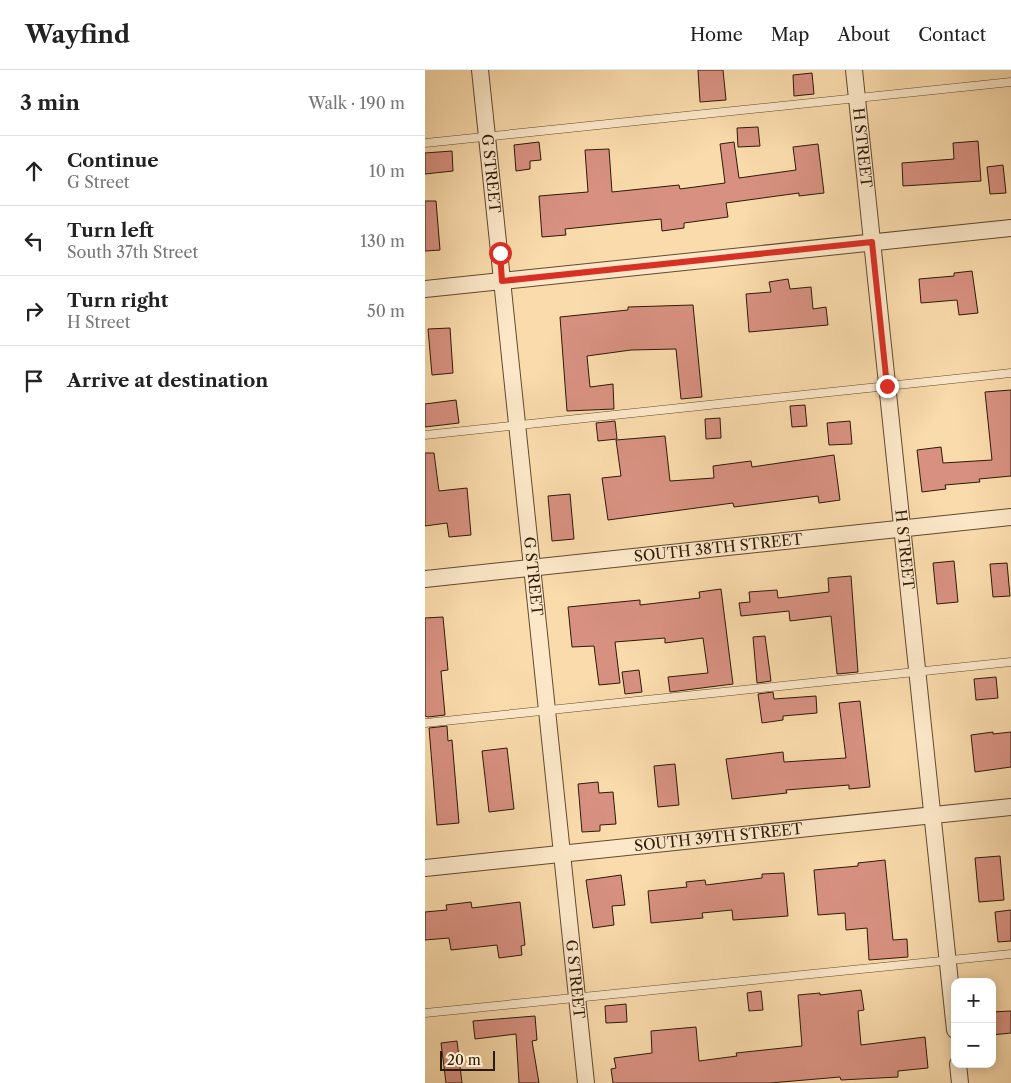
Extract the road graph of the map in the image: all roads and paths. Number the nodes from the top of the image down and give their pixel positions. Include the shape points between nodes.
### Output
1 (480, 70) edge
2 (854, 70) edge
3 (1011, 82) edge
4 (857, 97) junction
5 (487, 136) junction
6 (425, 142) edge
7 (1011, 228) edge
8 (872, 242) junction
9 (502, 281) junction
10 (425, 289) edge
11 (1011, 373) edge
12 (887, 386) junction
13 (517, 426) junction
14 (425, 435) edge
15 (1011, 517) edge
16 (903, 528) junction
17 (531, 568) junction
18 (425, 579) edge
19 (1011, 662) edge
20 (917, 670) junction
21 (546, 709) junction
22 (425, 723) edge
23 (1011, 807) edge
24 (932, 816) junction
25 (562, 854) junction
26 (425, 868) edge
27 (1011, 954) edge
28 (948, 960) junction
29 (577, 998) junction
30 (425, 1013) edge
31 (954, 1023) edge
32 (958, 1068) edge
33 (586, 1083) edge
34 (960, 1083) edge

1 - 5 street, G STREET
2 - 4 street, H STREET
3 - 4 lane
4 - 5 lane
4 - 8 street, H STREET
5 - 6 lane
5 - 9 street, G STREET
7 - 8 street
8 - 9 street
8 - 12 street, H STREET
9 - 10 street
9 - 13 street, G STREET
11 - 12 lane
12 - 13 lane
12 - 16 street, H STREET
13 - 14 lane
13 - 17 street, G STREET
15 - 16 street, SOUTH 38TH STREET
16 - 17 street, SOUTH 38TH STREET
16 - 20 street, H STREET
17 - 18 street, SOUTH 38TH STREET
17 - 21 street, G STREET
19 - 20 lane
20 - 21 lane
20 - 24 street, H STREET
21 - 22 lane
21 - 25 street, G STREET
23 - 24 street, SOUTH 39TH STREET
24 - 25 street, SOUTH 39TH STREET
24 - 28 street, H STREET
25 - 26 street, SOUTH 39TH STREET
25 - 29 street, G STREET
27 - 28 lane
28 - 29 lane
28 - 31 street, H STREET
29 - 30 lane
29 - 33 street, G STREET
32 - 34 street

